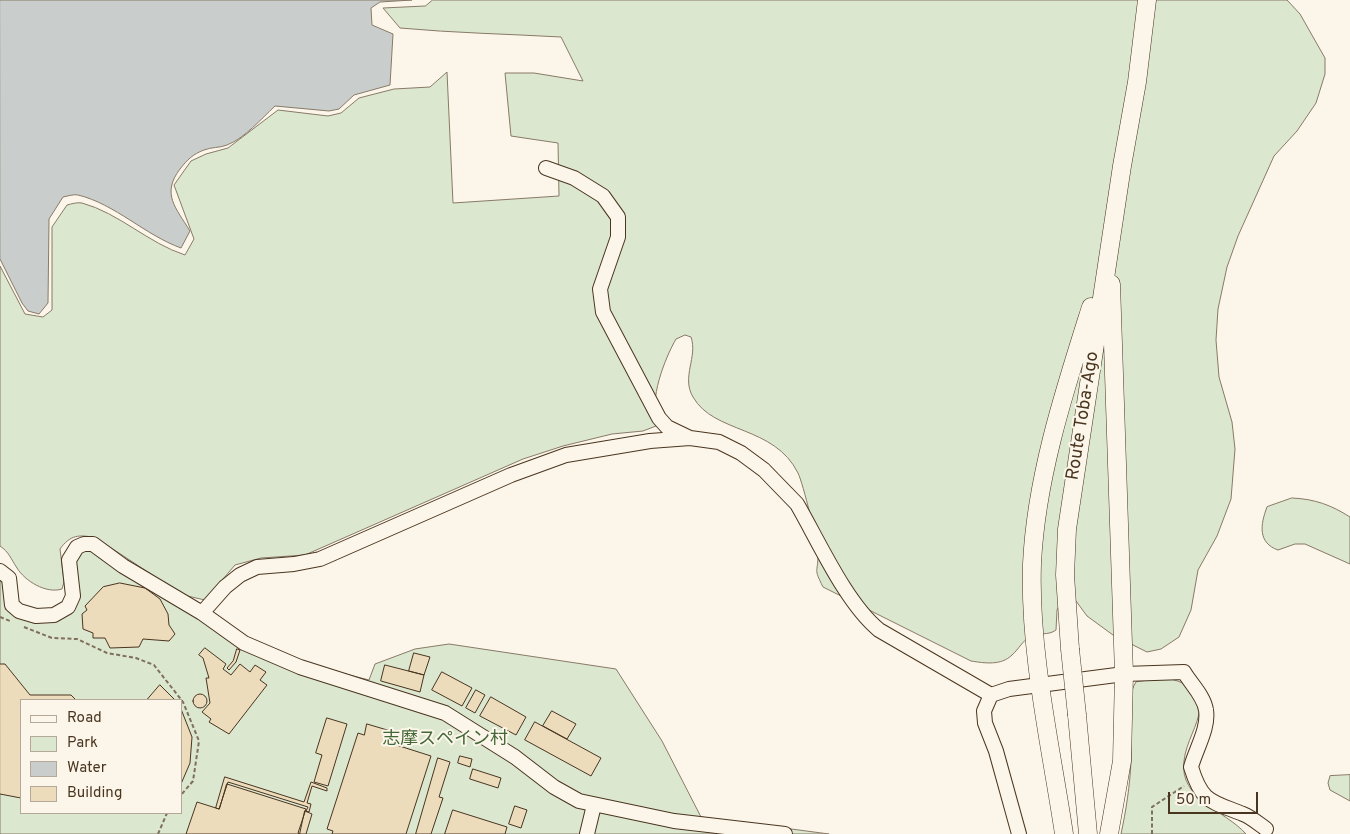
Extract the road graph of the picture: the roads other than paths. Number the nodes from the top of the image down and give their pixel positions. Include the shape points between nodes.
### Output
1 (1148, 0) edge
2 (546, 168) dead end
3 (1108, 254) junction
4 (690, 438) junction
5 (0, 570) edge
6 (202, 613) junction
7 (1124, 674) junction
8 (1041, 685) junction
9 (991, 695) junction
10 (594, 805) junction
11 (1266, 829) dead end
12 (587, 834) edge
13 (785, 834) edge
14 (1019, 834) edge
15 (1064, 834) edge
16 (1088, 834) edge
17 (1109, 834) edge

1 - 3 main road, Route Toba-Ago
2 - 4 street via 574,178 603,196 618,217 618,237 600,289 603,312 659,418 667,428
3 - 7 main road via 1114,328
3 - 8 main road via 1056,427 1040,494 1032,562 1032,606
3 - 16 main road, Route Toba-Ago, bridge via 1067,529 1065,575
4 - 6 street via 566,455 320,558 257,567 225,587
4 - 9 street via 720,442 764,470 797,504 851,599 866,619 879,630
5 - 6 street via 9,578 12,604 19,611 36,616 54,615 68,607 74,596 69,560 77,547 93,544 123,566
6 - 10 street via 244,643 300,667 445,713 516,757 554,787 579,801
7 - 8 street
7 - 11 street via 1184,672 1206,710 1204,730 1191,766 1201,793
7 - 17 main road via 1122,761
8 - 9 street via 1008,689
8 - 15 main road
9 - 14 street via 984,710 985,724 996,751
10 - 12 street
10 - 13 street via 674,821

